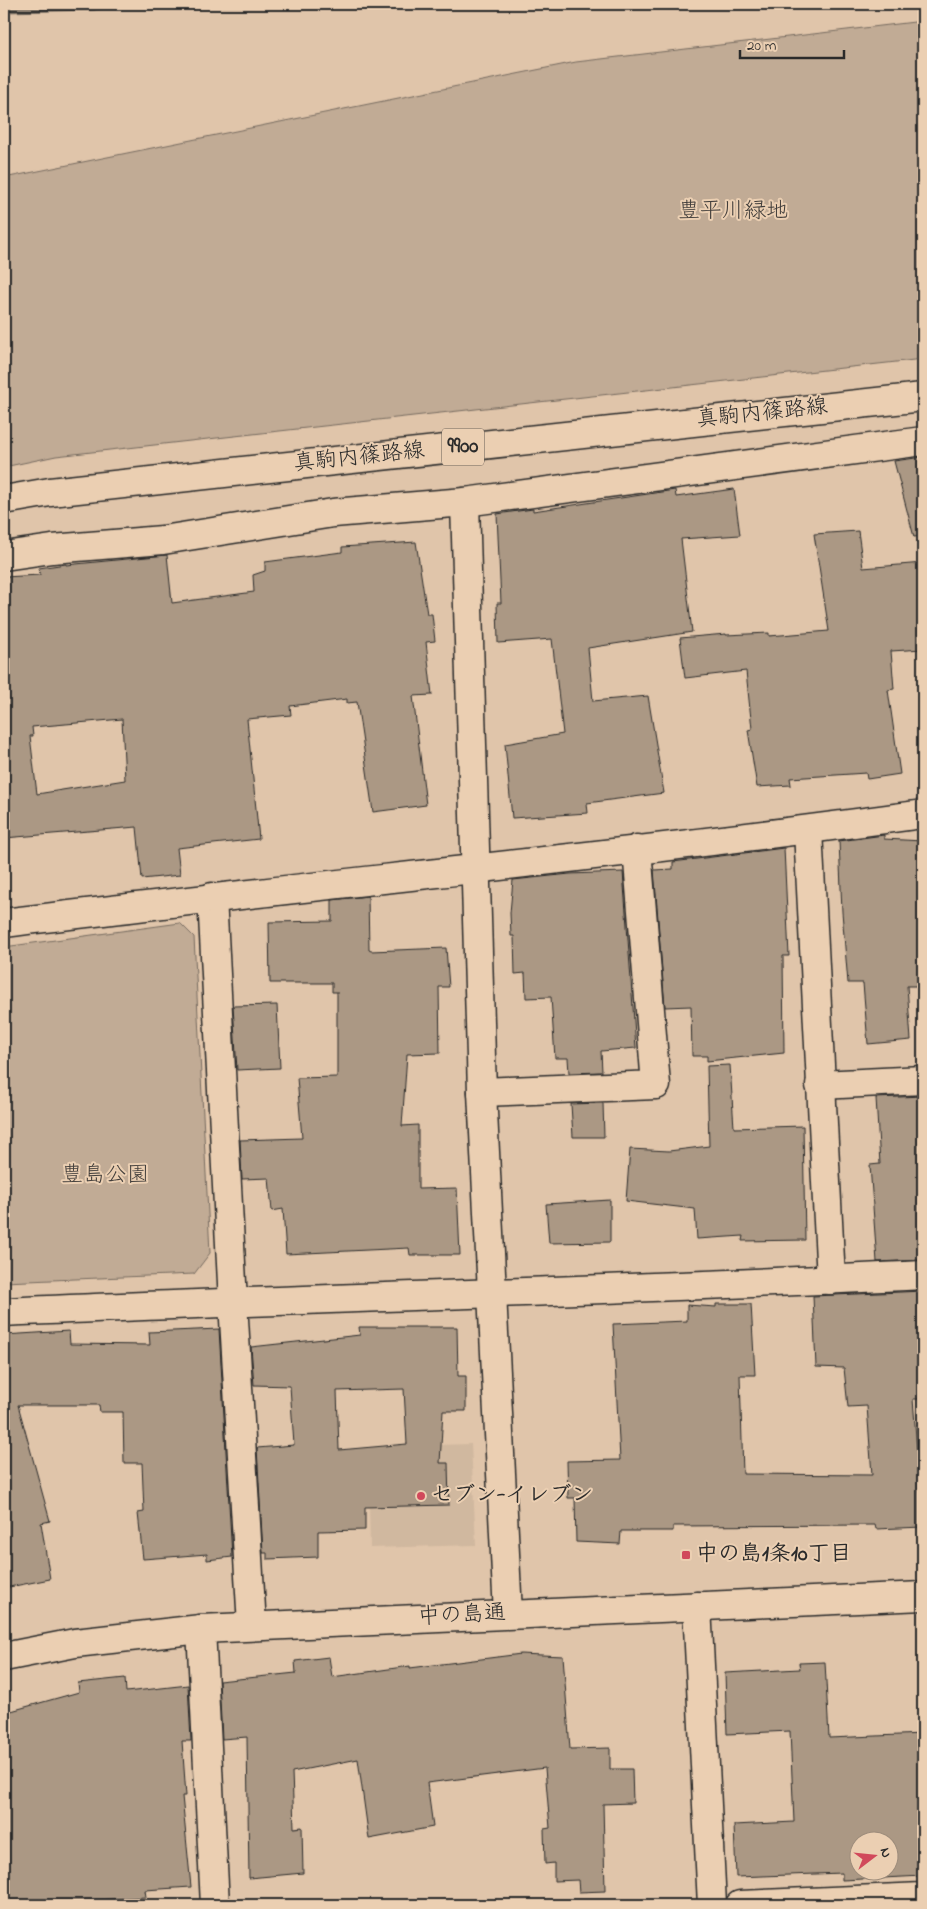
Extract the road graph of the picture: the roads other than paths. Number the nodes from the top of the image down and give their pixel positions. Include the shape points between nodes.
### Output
1 (923, 397) edge
2 (923, 441) edge
3 (4, 500) edge
4 (465, 502) junction
5 (4, 556) edge
6 (923, 814) edge
7 (808, 830) junction
8 (637, 849) junction
9 (474, 869) junction
10 (212, 897) junction
11 (4, 923) edge
12 (923, 1080) edge
13 (820, 1085) junction
14 (482, 1092) junction
15 (923, 1275) edge
16 (831, 1280) junction
17 (491, 1293) junction
18 (233, 1302) junction
19 (4, 1312) edge
20 (923, 1596) edge
21 (696, 1606) junction
22 (508, 1614) junction
23 (252, 1626) junction
24 (201, 1629) junction
25 (4, 1657) edge
26 (923, 1896) edge
27 (215, 1905) edge
28 (712, 1905) edge
29 (740, 1905) edge

1 - 3 street, 真駒内篠路線 / 9900 via 60,490
2 - 4 street
4 - 5 street via 333,512 163,540
4 - 9 street
6 - 7 street
7 - 8 street
7 - 13 street
8 - 9 street
8 - 14 street via 656,1085
9 - 10 street
9 - 14 street
10 - 11 street
10 - 18 street
12 - 13 street
13 - 16 street
14 - 17 street
15 - 16 street
16 - 17 street
17 - 18 street
17 - 22 street
18 - 19 street
18 - 23 street
20 - 21 street, 中の島通
21 - 22 street, 中の島通
21 - 28 street
22 - 23 street, 中の島通
23 - 24 street, 中の島通
24 - 25 street, 中の島通 via 94,1641
24 - 27 street
26 - 29 street

